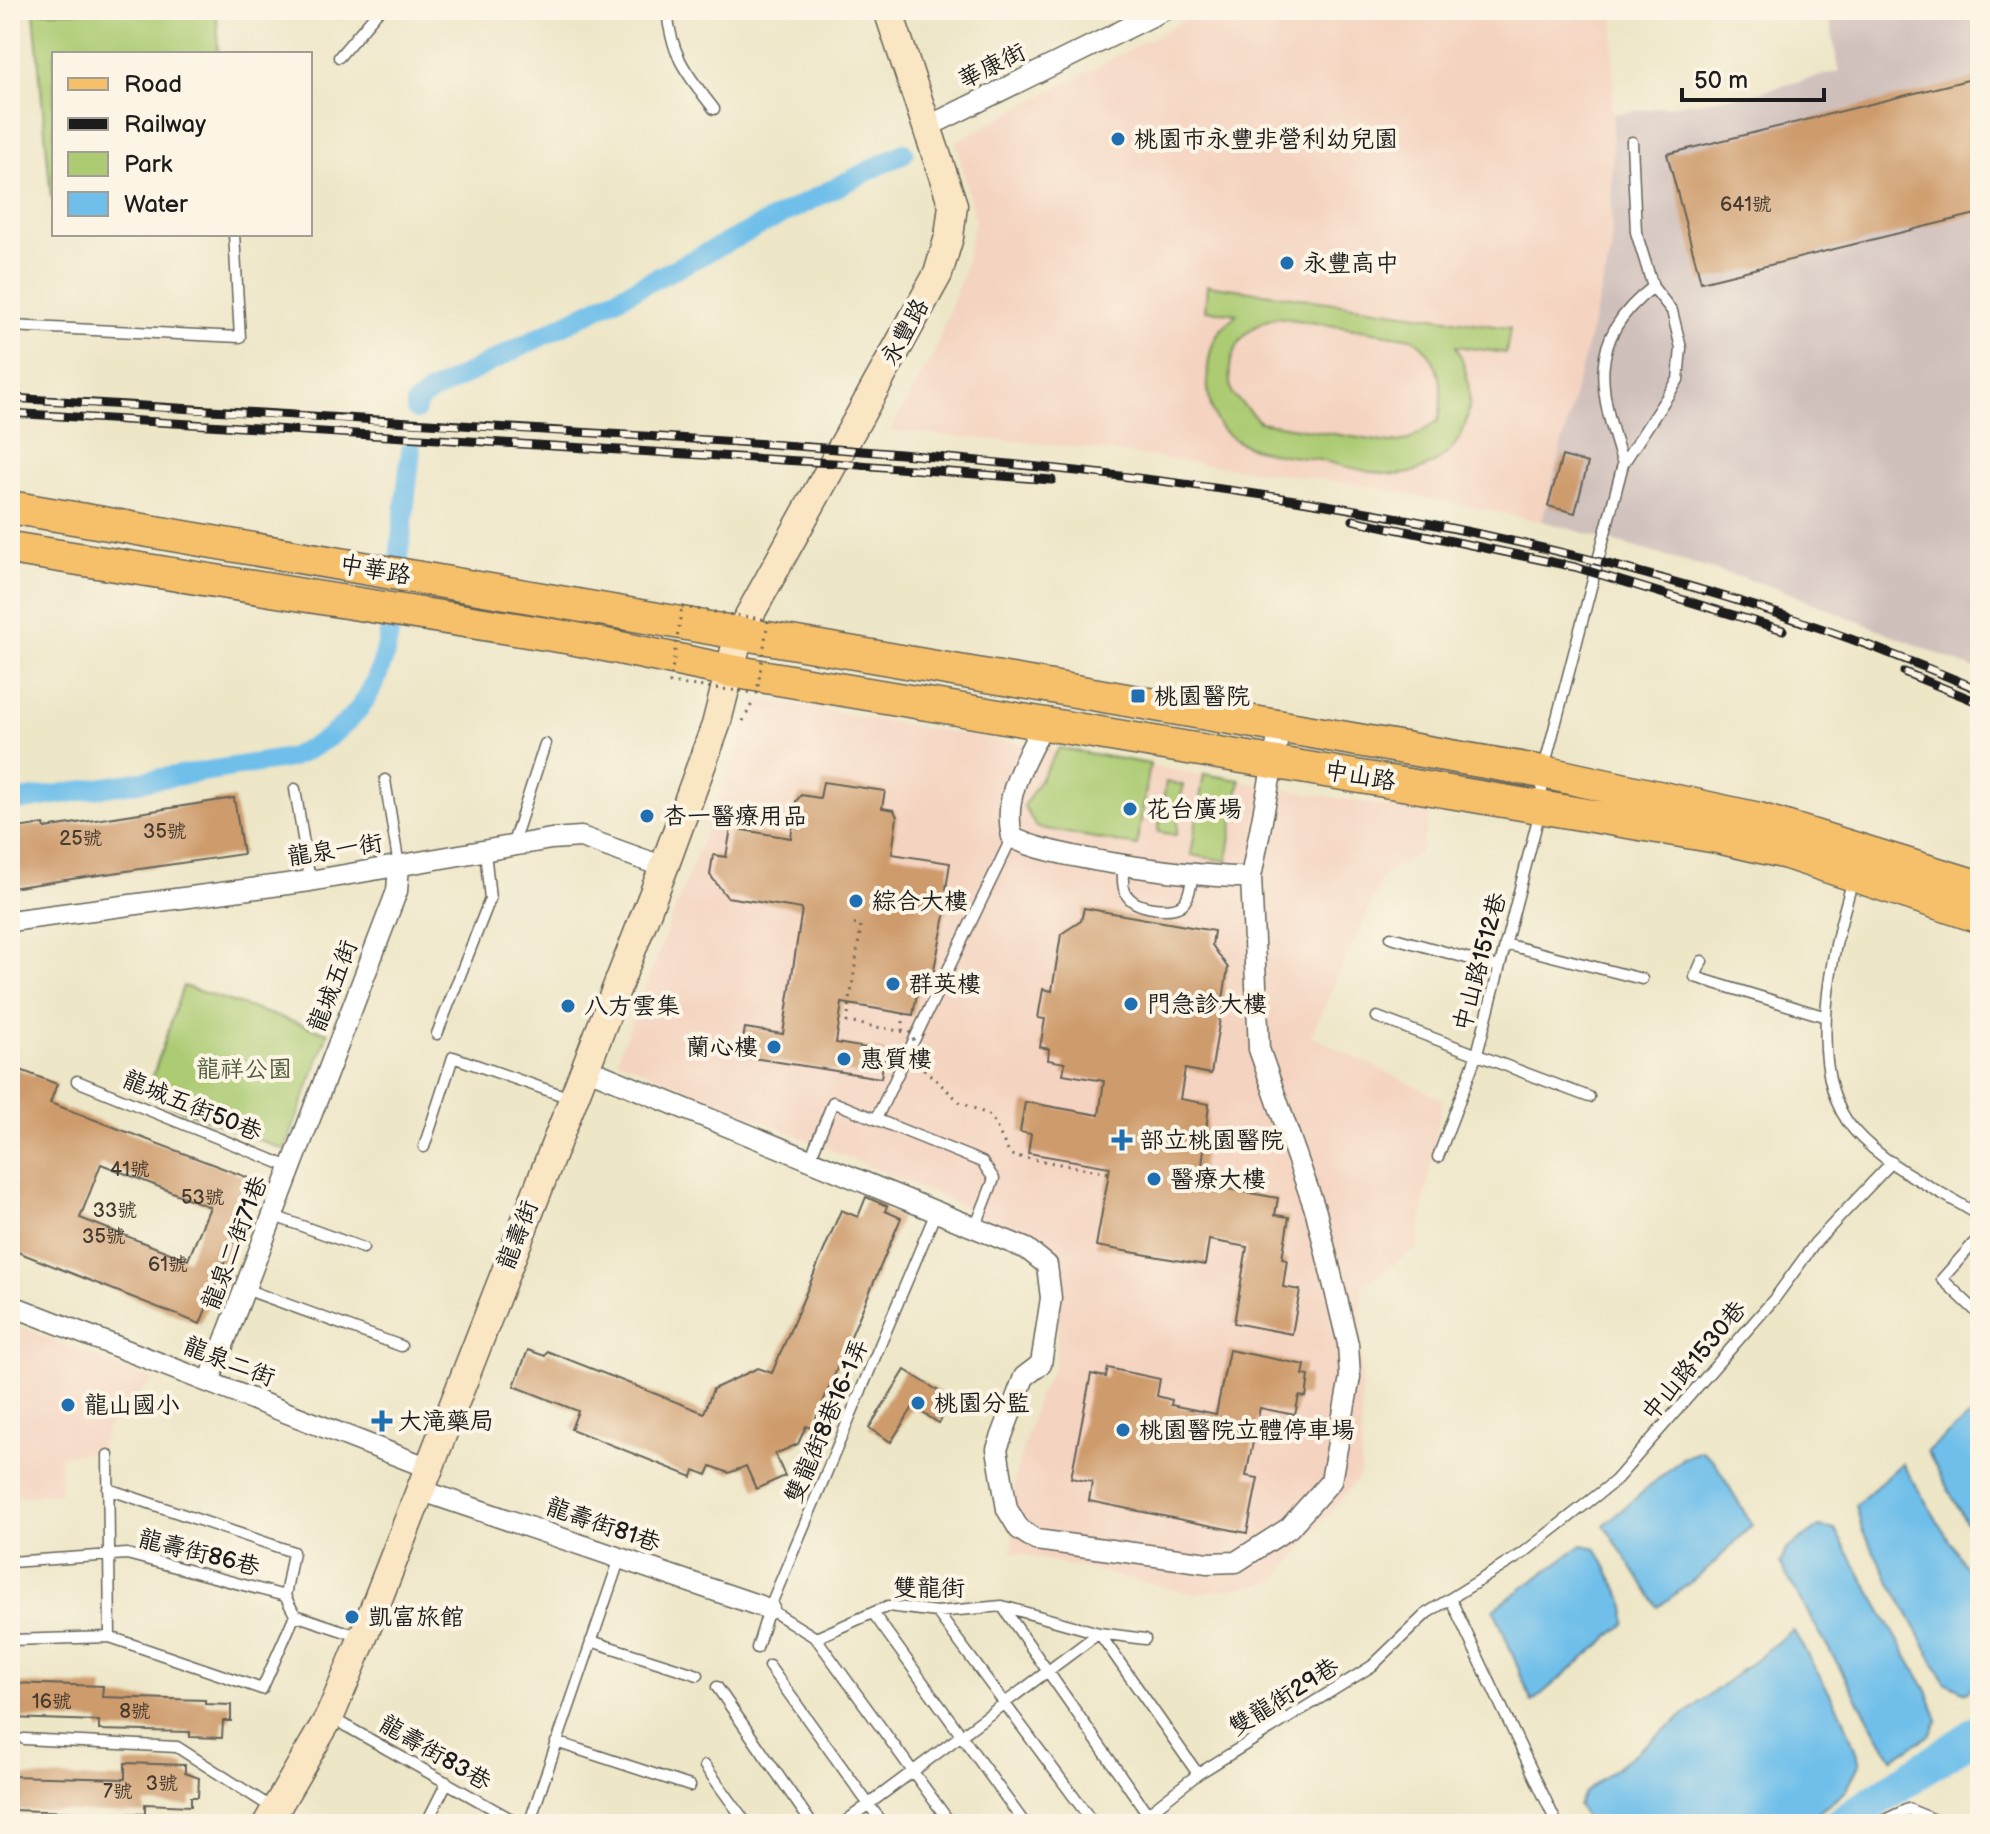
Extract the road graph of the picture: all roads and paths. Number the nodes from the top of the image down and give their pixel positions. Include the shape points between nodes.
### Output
1 (378, 10) edge
2 (667, 10) edge
3 (888, 10) edge
4 (1164, 10) edge
5 (339, 57) dead end
6 (714, 109) dead end
7 (929, 126) junction
8 (1632, 142) dead end
9 (234, 236) edge
10 (1653, 287) junction
11 (10, 326) edge
12 (1623, 464) junction
13 (10, 507) edge
14 (10, 548) edge
15 (739, 634) junction
16 (731, 671) junction
17 (757, 693) junction
18 (1044, 722) junction
19 (1280, 727) junction
20 (738, 732) dead end
21 (545, 744) dead end
22 (1272, 761) junction
23 (1543, 772) junction
24 (385, 780) dead end
25 (295, 789) dead end
26 (1541, 807) junction
27 (1012, 837) junction
28 (512, 846) junction
29 (485, 851) junction
30 (1124, 862) junction
31 (399, 866) junction
32 (664, 867) junction
33 (1193, 874) junction
34 (1854, 875) junction
35 (1251, 877) junction
36 (310, 881) junction
37 (1980, 887) edge
38 (1980, 917) edge
39 (10, 921) edge
40 (854, 924) dead end
41 (1391, 937) dead end
42 (1505, 944) junction
43 (1702, 961) dead end
44 (1499, 967) junction
45 (1642, 979) dead end
46 (904, 1014) dead end
47 (1823, 1016) junction
48 (1377, 1017) dead end
49 (902, 1031) junction
50 (437, 1034) dead end
51 (1477, 1054) junction
52 (583, 1067) junction
53 (77, 1081) dead end
54 (1589, 1097) dead end
55 (571, 1098) junction
56 (876, 1119) junction
57 (424, 1147) dead end
58 (1438, 1157) dead end
59 (810, 1159) junction
60 (1892, 1162) junction
61 (292, 1168) junction
62 (1109, 1173) dead end
63 (936, 1212) junction
64 (274, 1216) junction
65 (1980, 1216) edge
66 (975, 1228) junction
67 (1980, 1236) edge
68 (363, 1248) dead end
69 (245, 1289) junction
70 (10, 1305) edge
71 (1980, 1315) edge
72 (401, 1346) dead end
73 (209, 1382) junction
74 (108, 1455) dead end
75 (425, 1479) junction
76 (108, 1489) junction
77 (109, 1555) junction
78 (620, 1558) junction
79 (10, 1562) edge
80 (285, 1596) junction
81 (1451, 1600) junction
82 (1002, 1606) junction
83 (769, 1609) junction
84 (937, 1612) junction
85 (873, 1613) junction
86 (295, 1615) junction
87 (1099, 1633) junction
88 (110, 1637) junction
89 (363, 1637) junction
90 (816, 1638) junction
91 (1145, 1639) dead end
92 (10, 1640) edge
93 (591, 1641) junction
94 (757, 1648) dead end
95 (769, 1666) dead end
96 (698, 1675) dead end
97 (1048, 1675) junction
98 (717, 1687) dead end
99 (1004, 1706) junction
100 (330, 1716) junction
101 (962, 1737) junction
102 (24, 1739) dead end
103 (556, 1742) junction
104 (705, 1766) dead end
105 (913, 1774) junction
106 (1198, 1774) junction
107 (447, 1782) junction
108 (690, 1786) dead end
109 (869, 1804) junction
110 (1147, 1813) junction
111 (271, 1817) edge
112 (426, 1824) edge
113 (520, 1824) edge
114 (529, 1824) edge
115 (747, 1824) edge
116 (812, 1824) edge
117 (842, 1824) edge
118 (883, 1824) edge
119 (951, 1824) edge
120 (1025, 1824) edge
121 (1094, 1824) edge
122 (1134, 1824) edge
123 (1557, 1824) edge
124 (1876, 1824) edge
125 (1945, 1824) edge

1 - 5 lane
2 - 6 lane via 679,64
3 - 7 street, 永豐路
4 - 7 street, 華康街
7 - 15 street, 永豐路 via 953,205 938,274
8 - 10 lane via 1636,232
9 - 11 lane via 240,337
10 - 12 lane via 1629,306 1611,334 1601,375 1605,408
10 - 12 lane via 1672,311 1681,348 1678,380
12 - 23 lane, 中山路1512巷
13 - 15 main road, 中華路
14 - 16 main road, 中華路 via 571,638
15 - 16 street, 龍壽街
15 - 19 main road, 中山路
16 - 18 main road, 中山路
16 - 32 street, 龍壽街
17 - 17 path, bridge via 768,620 682,607 670,683
17 - 20 path
18 - 22 main road, 中山路
18 - 27 street via 1010,798
19 - 22 street
19 - 23 main road, 中山路
21 - 28 lane
22 - 26 main road, 中山路
22 - 35 street
23 - 26 lane, 中山路1512巷
23 - 37 main road, 中山路 via 1759,819
24 - 31 lane
25 - 36 lane
26 - 34 main road, 中山路 via 1717,837
26 - 42 lane, 中山路1512巷
27 - 30 street via 1026,845
27 - 56 lane
28 - 29 street, 龍泉一街
28 - 32 street, 龍泉一街 via 581,837
29 - 31 street, 龍泉一街
29 - 50 lane via 490,899
30 - 33 street
30 - 33 lane via 1123,892 1137,906 1179,907 1190,895
31 - 36 street, 龍泉一街
31 - 61 street, 龍城五街 via 397,891
32 - 52 street, 龍壽街
33 - 35 street
34 - 38 main road, 中山路
34 - 47 lane via 1836,935
35 - 66 street via 1259,1049 1316,1212 1348,1344 1350,1377 1331,1481 1317,1499 1289,1528 1236,1562 1208,1563 1036,1540 1019,1529 1007,1509 997,1449 1024,1377 1041,1364 1051,1298 1047,1265 1027,1249
36 - 39 street, 龍泉一街
40 - 49 path, bridge via 861,925 847,1022
41 - 44 lane
42 - 44 lane, 中山路1512巷
42 - 45 lane
43 - 47 lane via 1695,977
44 - 51 lane, 中山路1512巷
46 - 49 path
47 - 60 lane via 1834,1094 1853,1130
48 - 51 lane
49 - 62 path, bridge via 911,1033 924,1069 960,1102 991,1116 1010,1155
51 - 54 lane
51 - 58 lane, 中山路1512巷
52 - 55 street, 龍壽街
52 - 59 street
53 - 61 lane, 龍城五街50巷
55 - 57 lane via 453,1057
55 - 75 street, 龍壽街
56 - 59 lane via 833,1102
56 - 66 lane via 982,1162 994,1179
59 - 63 street
60 - 65 lane
60 - 81 lane, 中山路1530巷 via 1815,1243 1775,1298 1615,1481 1522,1554
61 - 64 street, 龍泉二街71巷
63 - 66 street
63 - 83 lane, 雙龍街8巷16-1弄
64 - 68 lane
64 - 69 street, 龍泉二街71巷
67 - 71 lane via 1942,1279
69 - 72 lane
69 - 73 street, 龍泉二街71巷
70 - 73 street, 龍泉二街
73 - 75 street, 龍泉二街
74 - 76 lane
75 - 78 street, 龍壽街81巷
75 - 89 street, 龍壽街
76 - 77 lane
76 - 80 lane via 293,1552
77 - 79 lane, 龍壽街86巷
77 - 80 lane, 龍壽街86巷 via 127,1554
77 - 88 lane
78 - 83 street, 龍壽街81巷
78 - 93 lane
80 - 86 lane, 龍壽街86巷
81 - 106 lane, 雙龍街29巷 via 1427,1613 1372,1666
81 - 123 lane
82 - 84 lane, 雙龍街
82 - 87 lane, 雙龍街
82 - 97 lane
83 - 90 lane
83 - 94 lane, 雙龍街8巷16-1弄
84 - 85 lane, 雙龍街 via 888,1606
84 - 99 lane
85 - 90 lane, 雙龍街
85 - 101 lane
86 - 88 lane via 262,1689
86 - 89 lane
87 - 91 lane, 雙龍街
87 - 97 lane
87 - 106 lane
88 - 92 lane
89 - 100 street, 龍壽街
90 - 105 lane
93 - 96 lane
93 - 103 lane
95 - 109 lane
97 - 99 lane
97 - 110 lane
98 - 116 lane
99 - 101 lane
99 - 121 lane
100 - 107 lane, 龍壽街83巷
100 - 111 street, 龍壽街
101 - 105 lane
101 - 120 lane
102 - 111 lane via 177,1747
103 - 108 lane
103 - 114 lane
104 - 115 lane
105 - 109 lane
105 - 119 lane
106 - 110 lane, 雙龍街29巷
107 - 112 lane
107 - 113 lane, 龍壽街83巷
109 - 117 lane
109 - 118 lane
110 - 122 lane, 雙龍街29巷
124 - 125 lane via 1908,1809

